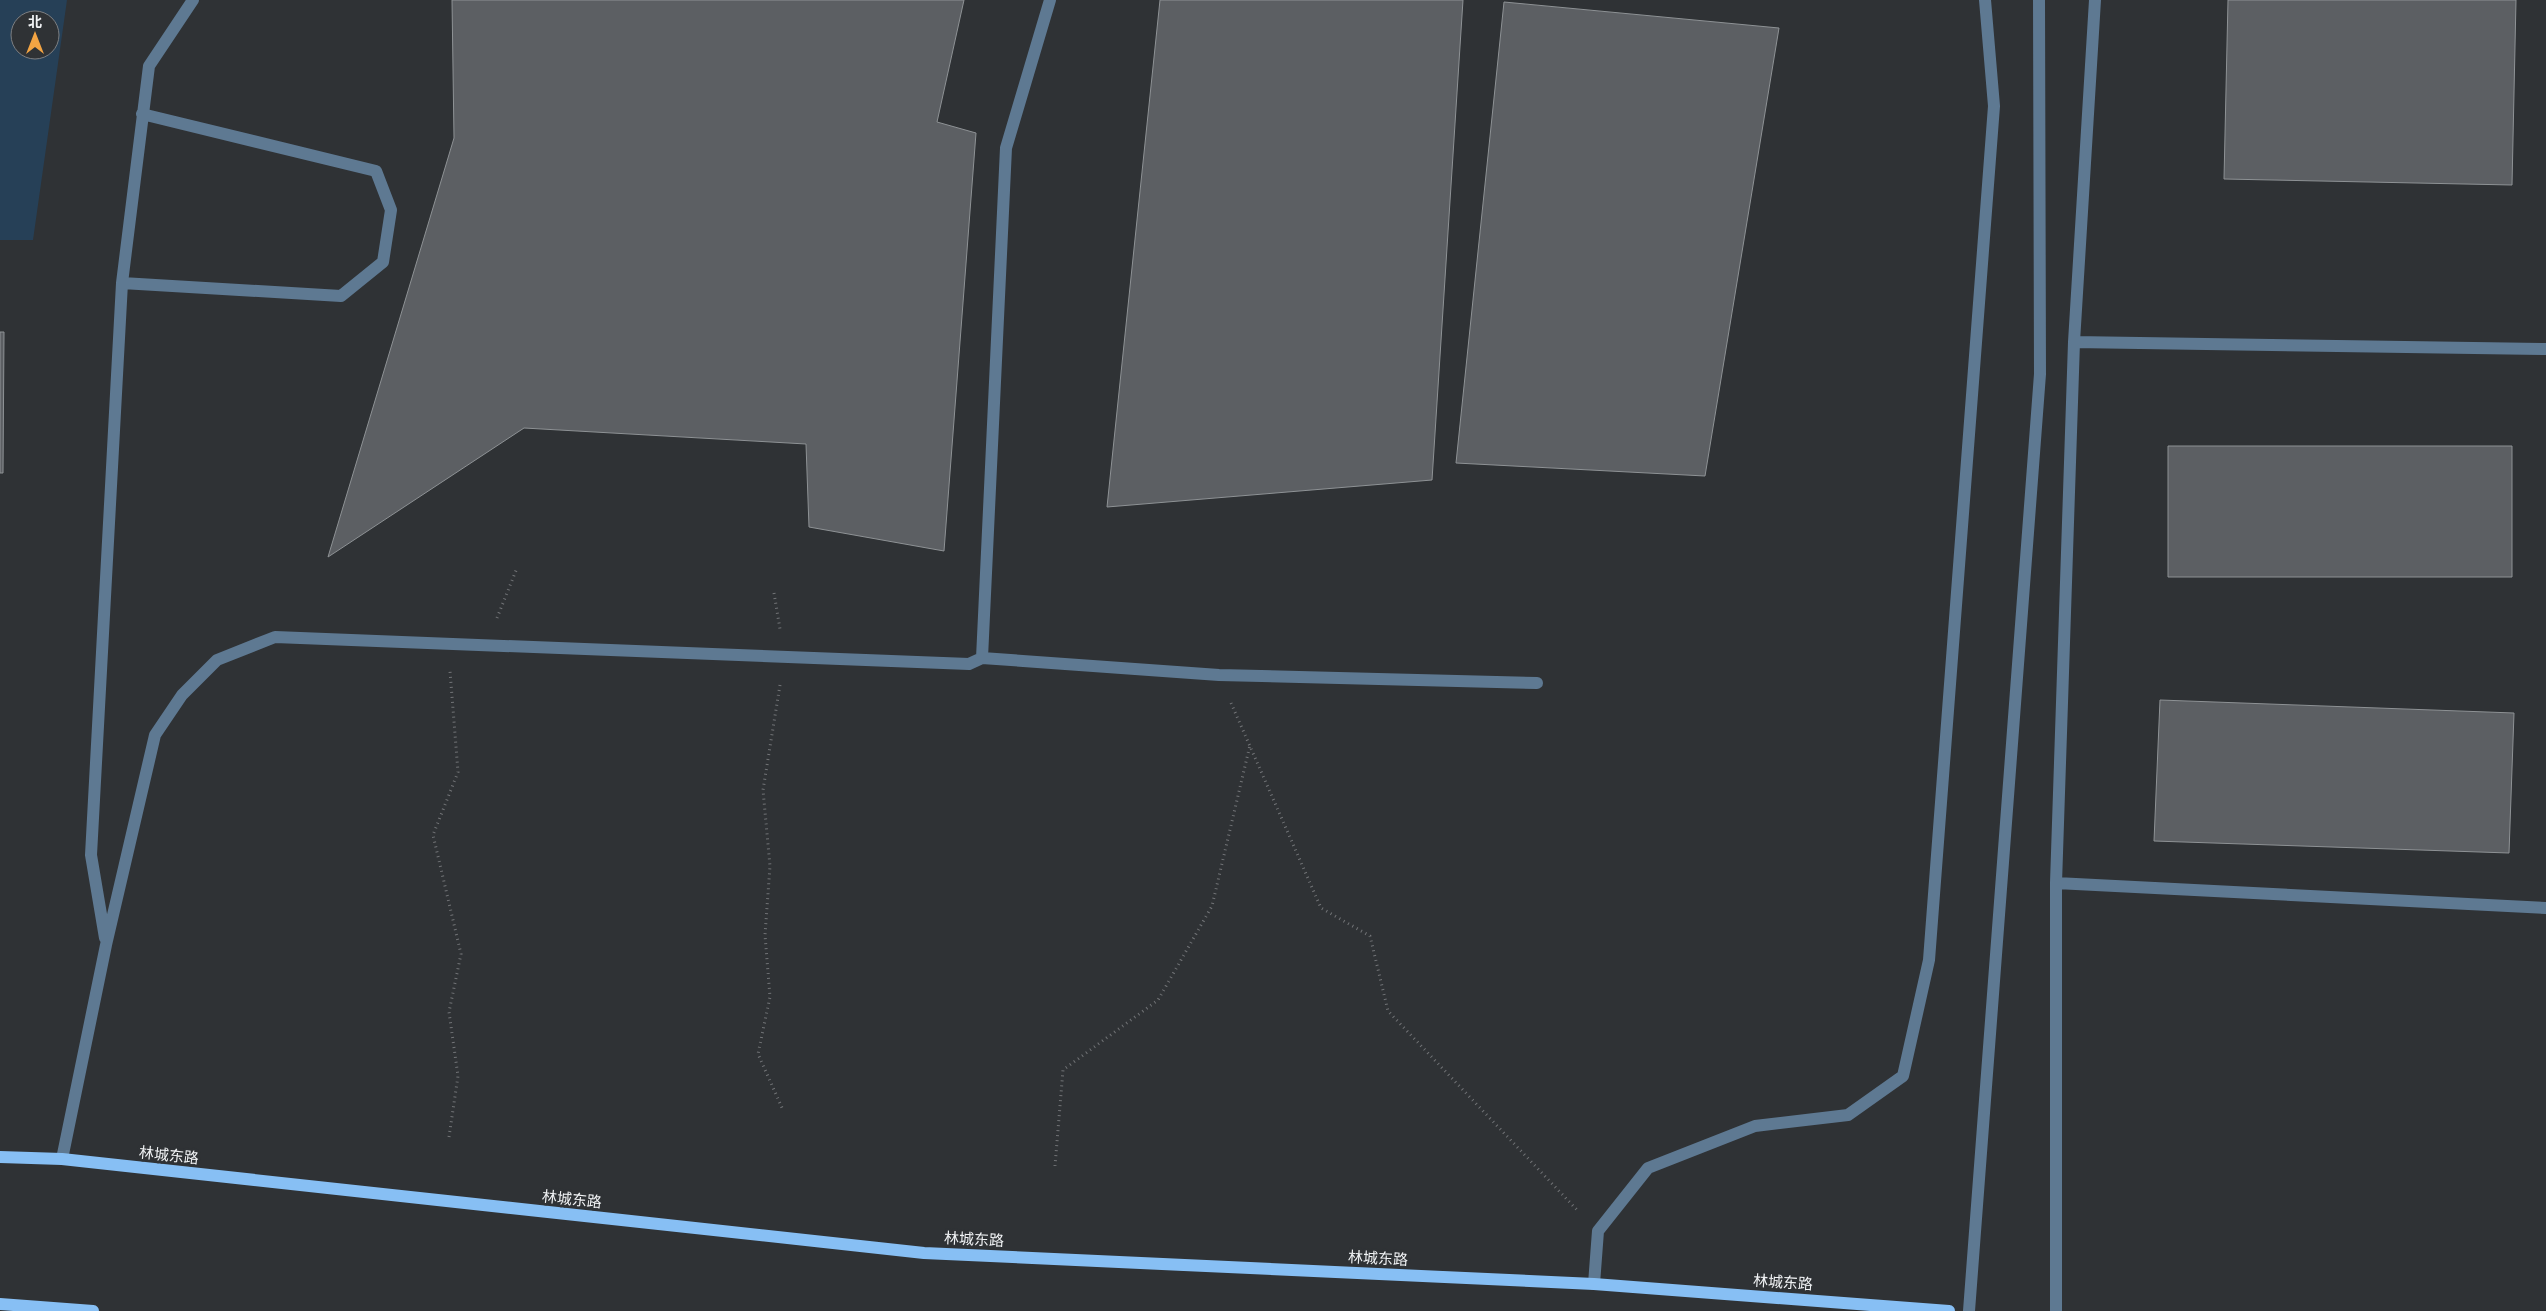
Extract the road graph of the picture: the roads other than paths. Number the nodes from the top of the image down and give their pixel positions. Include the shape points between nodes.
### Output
1 (193, 0) edge
2 (1050, 0) edge
3 (1986, 0) edge
4 (2039, 0) edge
5 (2095, 0) edge
6 (142, 114) junction
7 (122, 283) junction
8 (2074, 342) junction
9 (2546, 348) edge
10 (982, 658) junction
11 (1537, 684) dead end
12 (2056, 883) junction
13 (2546, 908) edge
14 (106, 945) junction
15 (0, 1157) edge
16 (62, 1159) junction
17 (1594, 1284) junction
18 (0, 1304) edge
19 (93, 1311) edge
20 (1949, 1311) edge
21 (1969, 1311) edge
22 (2056, 1311) edge

1 - 6 street via 149,66
2 - 10 street via 1006,148
3 - 17 street via 1994,106 1937,861 1929,960 1903,1076 1848,1115 1756,1126 1648,1168 1598,1231
4 - 21 street via 2040,374
5 - 8 street
6 - 7 street
6 - 7 street via 376,171 391,210 383,262 341,296
7 - 14 street via 91,855
8 - 9 street
8 - 12 street
10 - 11 street via 1218,675
10 - 14 street via 969,664 275,637 217,660 182,695 155,735
12 - 13 street
12 - 22 street
14 - 16 street
15 - 16 main road, 林城东路
16 - 17 main road, 林城东路 via 924,1253
17 - 20 main road, 林城东路
18 - 19 main road

